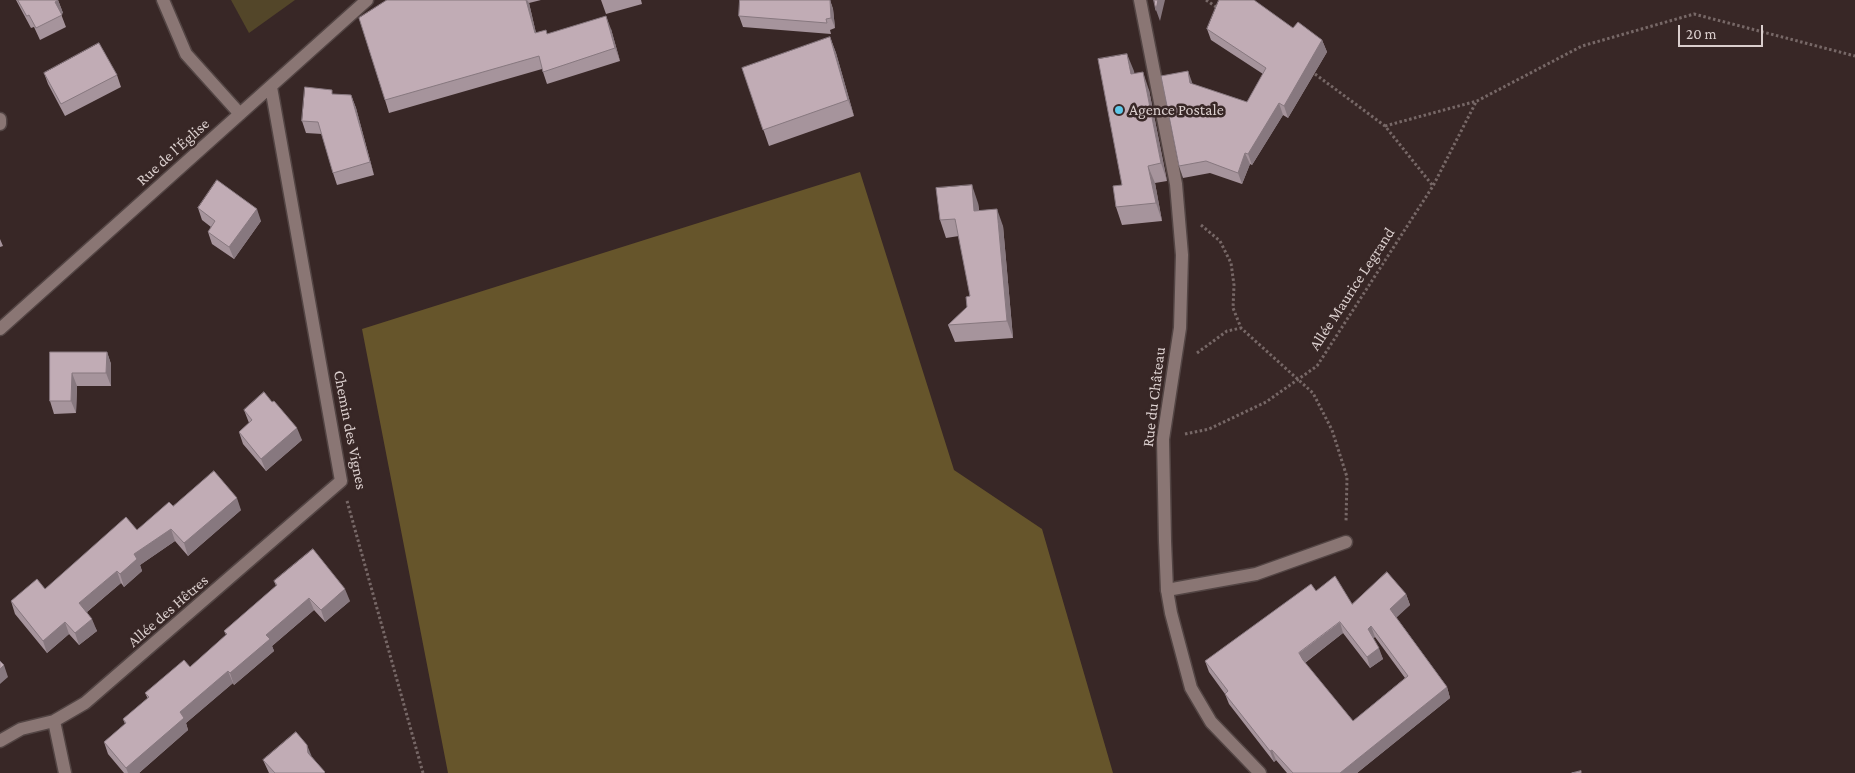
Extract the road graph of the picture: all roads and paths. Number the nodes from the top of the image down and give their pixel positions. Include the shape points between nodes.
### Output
1 (163, 0) edge
2 (367, 0) edge
3 (1140, 0) edge
4 (1206, 0) edge
5 (1221, 10) edge
6 (1855, 56) edge
7 (1308, 68) edge
8 (271, 87) junction
9 (1477, 101) junction
10 (240, 114) junction
11 (0, 119) edge
12 (0, 124) edge
13 (1384, 126) junction
14 (1433, 186) junction
15 (1178, 206) junction
16 (1241, 328) junction
17 (0, 329) edge
18 (1174, 365) junction
19 (1297, 380) junction
20 (1163, 439) junction
21 (342, 481) junction
22 (1346, 542) joint
23 (1167, 590) junction
24 (54, 721) junction
25 (0, 741) edge
26 (65, 773) edge
27 (423, 773) edge
28 (1260, 773) edge

1 - 10 street via 186,54
2 - 8 street, Rue de l'Église
3 - 15 street, Rue du Château
4 - 5 path
6 - 9 path via 1694,14 1582,46
7 - 13 path
8 - 10 street, Rue de l'Église
8 - 21 street, Chemin des Vignes
9 - 13 path
9 - 14 path, Allée Maurice Legrand
10 - 17 street, Rue de l'Église
11 - 12 street
13 - 14 path
14 - 19 path, Allée Maurice Legrand via 1317,366
15 - 16 path via 1220,241 1231,263 1233,308
15 - 18 street, Rue du Château via 1182,255 1180,328
16 - 18 path via 1227,331 1206,348
16 - 19 path
18 - 20 street, Rue du Château
19 - 20 path, Allée Maurice Legrand via 1266,402 1208,429
19 - 22 path via 1313,393 1332,430 1347,477
20 - 23 street, Rue du Château
21 - 24 street, Allée des Hêtres via 110,684
21 - 27 path, Chemin des Vignes
22 - 23 street via 1256,574
23 - 28 street, Rue du Château via 1192,688 1211,722
24 - 25 street, Allée des Hêtres via 21,729
24 - 26 street

